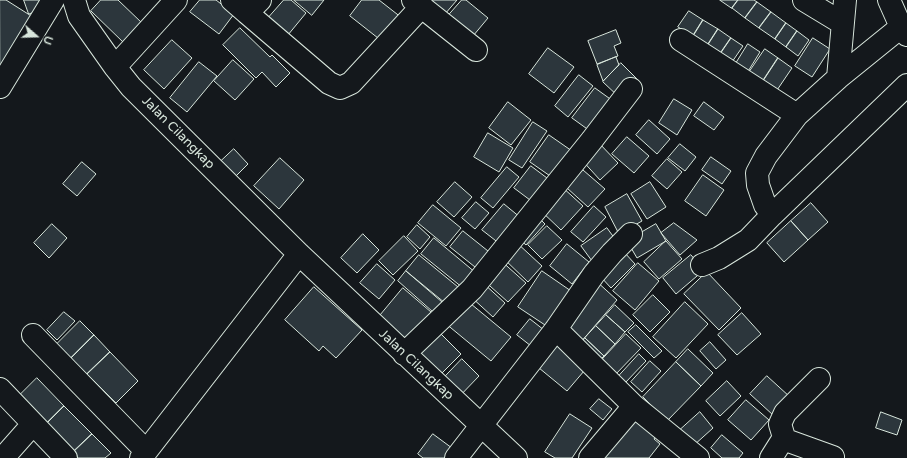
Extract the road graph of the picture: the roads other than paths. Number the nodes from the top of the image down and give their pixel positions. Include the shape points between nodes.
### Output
1 (53, 0) edge
2 (74, 0) edge
3 (176, 0) edge
4 (804, 0) edge
5 (846, 0) edge
6 (889, 0) edge
7 (418, 3) edge
8 (246, 4) edge
9 (842, 23) junction
10 (904, 31) edge
11 (681, 40) dead end
12 (476, 50) dead end
13 (116, 68) junction
14 (838, 78) junction
15 (907, 85) edge
16 (0, 87) edge
17 (631, 89) dead end
18 (797, 115) junction
19 (772, 215) junction
20 (631, 234) dead end
21 (299, 254) junction
22 (702, 265) dead end
23 (556, 329) junction
24 (33, 335) dead end
25 (404, 354) junction
26 (819, 379) dead end
27 (0, 389) edge
28 (634, 406) junction
29 (33, 424) junction
30 (481, 426) junction
31 (783, 439) junction
32 (143, 454) edge
33 (833, 457) edge
34 (3, 458) edge
35 (66, 458) edge
36 (456, 458) edge
37 (516, 458) edge
38 (590, 458) edge
39 (698, 458) edge
40 (771, 458) edge

1 - 16 street
2 - 13 street, Jalan Cilangkap via 79,16
3 - 13 street
4 - 9 street
5 - 9 street
6 - 10 street
7 - 8 street via 351,83 340,88 329,83
7 - 12 street
9 - 14 street
10 - 14 street
11 - 18 street
13 - 21 street, Jalan Cilangkap
14 - 18 street
15 - 19 street
17 - 25 street via 472,289
18 - 19 street via 766,156 757,173 765,205
19 - 22 street via 748,240
20 - 23 street via 594,274
21 - 25 street, Jalan Cilangkap
21 - 32 street
23 - 28 street
23 - 30 street
24 - 32 street
25 - 30 street, Jalan Cilangkap
26 - 31 street via 785,413 780,424
27 - 29 street
28 - 38 street
28 - 39 street
29 - 34 street
29 - 35 street
30 - 36 street
30 - 37 street, Jalan Cilangkap
31 - 33 street
31 - 40 street

